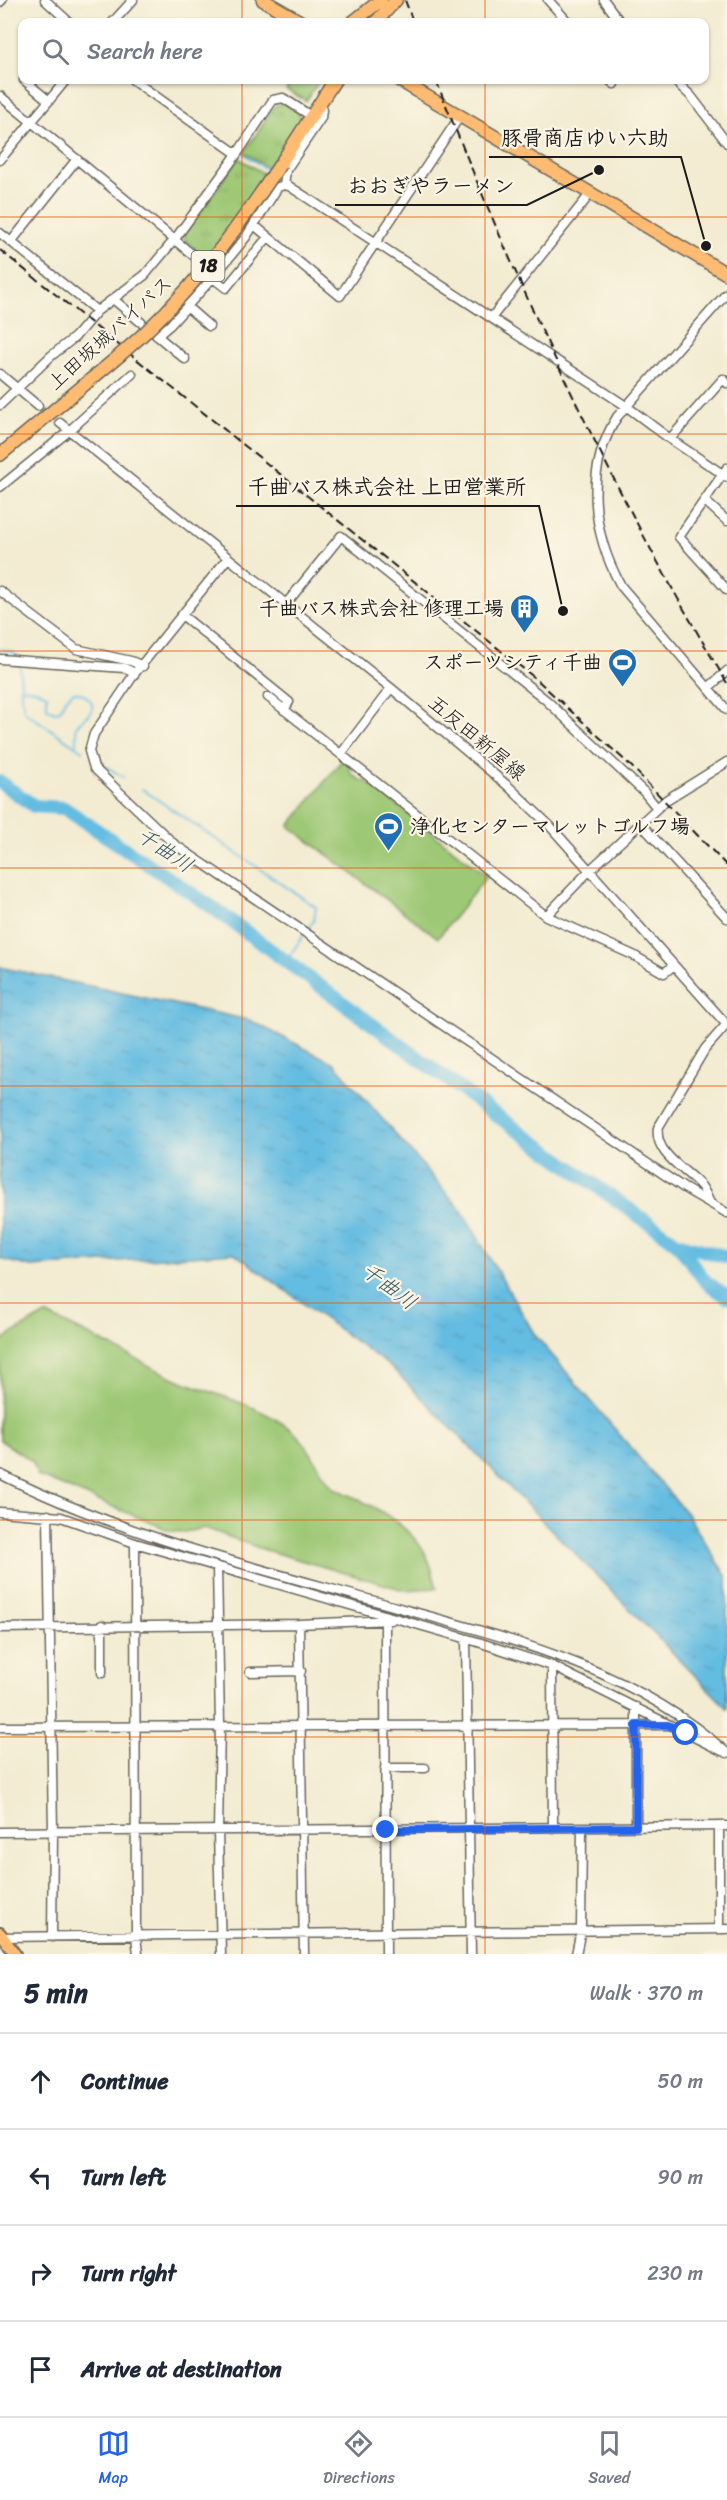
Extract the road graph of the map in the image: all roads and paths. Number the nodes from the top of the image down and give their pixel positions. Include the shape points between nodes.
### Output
1 (45, 0) edge
2 (133, 0) edge
3 (263, 0) edge
4 (381, 0) edge
5 (396, 0) edge
6 (548, 0) edge
7 (604, 0) edge
8 (65, 18) edge
9 (117, 18) edge
10 (294, 18) edge
11 (358, 18) edge
12 (380, 18) edge
13 (564, 18) edge
14 (617, 18) edge
15 (29, 84) edge
16 (63, 84) edge
17 (139, 84) edge
18 (332, 84) edge
19 (406, 84) edge
20 (678, 84) edge
21 (0, 96) edge
22 (49, 101) junction
23 (460, 116) junction
24 (316, 117) junction
25 (31, 122) junction
26 (727, 140) edge
27 (237, 154) junction
28 (77, 159) junction
29 (0, 160) edge
30 (284, 185) junction
31 (591, 193) junction
32 (254, 225) junction
33 (0, 233) edge
34 (268, 237) junction
35 (175, 239) junction
36 (11, 242) junction
37 (376, 242) junction
38 (727, 274) edge
39 (214, 276) junction
40 (727, 293) edge
41 (113, 299) junction
42 (187, 307) junction
43 (97, 311) junction
44 (492, 318) junction
45 (209, 326) dead end
46 (157, 336) junction
47 (185, 358) dead end
48 (0, 374) edge
49 (132, 374) dead end
50 (727, 383) edge
51 (17, 388) junction
52 (0, 405) edge
53 (38, 406) tunnel mouth
54 (626, 406) junction
55 (60, 423) tunnel mouth
56 (69, 431) junction
57 (670, 439) junction
58 (0, 455) edge
59 (726, 473) edge
60 (0, 486) edge
61 (705, 501) junction
62 (727, 522) edge
63 (227, 559) junction
64 (727, 590) edge
65 (0, 591) edge
66 (286, 604) junction
67 (182, 615) junction
68 (0, 659) edge
69 (142, 666) junction
70 (727, 671) edge
71 (135, 673) junction
72 (391, 688) junction
73 (708, 688) junction
74 (268, 697) dead end
75 (284, 710) junction
76 (727, 710) edge
77 (341, 754) junction
78 (727, 762) edge
79 (657, 808) junction
80 (640, 823) junction
81 (590, 870) junction
82 (546, 916) junction
83 (727, 918) edge
84 (673, 966) junction
85 (727, 1024) edge
86 (710, 1203) junction
87 (727, 1213) edge
88 (0, 1474) edge
89 (0, 1512) edge
90 (48, 1515) junction
91 (135, 1543) junction
92 (217, 1567) junction
93 (424, 1615) junction
94 (397, 1619) junction
95 (384, 1620) junction
96 (219, 1624) junction
97 (298, 1624) junction
98 (102, 1625) junction
99 (136, 1625) junction
100 (50, 1626) junction
101 (0, 1628) edge
102 (466, 1639) junction
103 (478, 1642) junction
104 (522, 1644) junction
105 (552, 1666) junction
106 (301, 1671) junction
107 (250, 1672) dead end
108 (102, 1673) dead end
109 (636, 1707) junction
110 (136, 1725) junction
111 (220, 1725) junction
112 (300, 1725) junction
113 (385, 1725) junction
114 (468, 1725) junction
115 (552, 1725) junction
116 (636, 1725) junction
117 (668, 1725) junction
118 (0, 1726) edge
119 (51, 1728) junction
120 (727, 1753) edge
121 (385, 1768) junction
122 (424, 1768) dead end
123 (723, 1826) edge
124 (636, 1827) junction
125 (553, 1828) junction
126 (582, 1828) junction
127 (469, 1829) junction
128 (303, 1830) junction
129 (386, 1830) junction
130 (136, 1831) junction
131 (218, 1831) junction
132 (0, 1832) edge
133 (53, 1832) junction
134 (723, 1929) edge
135 (581, 1930) junction
136 (471, 1932) junction
137 (386, 1933) junction
138 (220, 1934) junction
139 (304, 1934) junction
140 (1, 1936) edge
141 (136, 1936) junction
142 (52, 1937) junction
143 (15, 1954) edge
144 (138, 1954) edge
145 (221, 1954) edge
146 (304, 1954) edge
147 (387, 1954) edge
148 (471, 1954) edge
149 (576, 1954) edge

1 - 8 street
2 - 9 street
3 - 10 highway
4 - 11 highway
5 - 12 highway
6 - 13 street
7 - 14 street
15 - 22 street
16 - 22 street
17 - 27 street
18 - 24 highway, 上田坂城バイパス / 18
19 - 23 highway
20 - 26 street
21 - 25 street
22 - 25 street
23 - 31 highway
23 - 37 street
24 - 27 street via 277,98
24 - 30 street via 286,170
24 - 58 highway, 上田坂城バイパス / 18, bridge via 230,239 167,313
25 - 28 street
25 - 29 street
27 - 35 street
28 - 35 street
28 - 36 street
30 - 32 street
30 - 37 street
31 - 38 highway
31 - 44 street
32 - 34 street
32 - 39 street
33 - 36 street
34 - 37 street via 340,296
34 - 39 street via 226,288
35 - 39 street
35 - 41 street via 145,275
36 - 43 street
37 - 44 street
39 - 42 street
40 - 54 street
41 - 43 street
41 - 46 street
42 - 45 street
42 - 46 street
43 - 51 street via 75,338
44 - 54 street
46 - 47 street
48 - 51 street
49 - 56 street
50 - 57 street via 723,379
51 - 52 street
51 - 53 street
54 - 57 street
54 - 73 street via 609,429 596,469 596,510 603,543 627,594
55 - 56 street, 五反田新屋線
56 - 60 street
56 - 63 street, 五反田新屋線
57 - 59 street
59 - 61 street
61 - 62 street
61 - 64 street via 679,537
63 - 66 street, 五反田新屋線
63 - 67 street
65 - 69 street via 76,649
66 - 72 street, 五反田新屋線
66 - 79 street via 341,536 546,700
67 - 69 street
67 - 75 street via 289,702
68 - 71 street via 124,668
69 - 71 street
70 - 73 street
71 - 86 street via 90,743 90,758 94,768 174,844
72 - 77 street
72 - 81 street, 五反田新屋線 via 530,806
73 - 76 street
74 - 75 street
75 - 77 street
77 - 82 street
78 - 79 street
79 - 80 street
80 - 81 street
80 - 83 street
81 - 82 street
81 - 84 street, 五反田新屋線
82 - 84 street via 633,955 663,973
84 - 85 street, 五反田新屋線
85 - 86 street via 705,1049 657,1133 661,1147 703,1188
86 - 87 street
88 - 93 street via 138,1531
89 - 90 street
90 - 91 street
90 - 100 street
91 - 92 street
91 - 99 street
92 - 94 street
92 - 96 street
93 - 94 street
93 - 104 street
94 - 95 street
94 - 102 street
95 - 97 street
95 - 113 street
96 - 97 street
96 - 99 street
96 - 111 street
97 - 106 street
98 - 99 street
98 - 100 street
98 - 108 street
99 - 110 street
100 - 101 street
100 - 119 street
102 - 103 street
102 - 114 street
103 - 104 street
103 - 105 street
104 - 120 street via 580,1665 650,1699 693,1725
105 - 109 street
105 - 115 street
106 - 107 street
106 - 112 street
109 - 116 street
109 - 117 street
110 - 111 street
110 - 119 street
110 - 130 street
111 - 112 street
111 - 131 street
112 - 113 street
112 - 128 street
113 - 114 street
113 - 121 street
114 - 115 street
114 - 127 street
115 - 116 street
115 - 125 street
116 - 117 street
116 - 124 street
117 - 120 street
118 - 119 street
119 - 133 street
121 - 122 street
121 - 129 street
123 - 124 street
123 - 134 street
124 - 126 street
125 - 126 street
125 - 127 street
126 - 135 street
127 - 129 street
127 - 136 street
128 - 129 street
128 - 131 street
128 - 139 street
129 - 137 street
130 - 131 street
130 - 133 street
130 - 141 street
131 - 138 street
132 - 133 street
133 - 142 street
134 - 135 street
135 - 136 street
135 - 149 street
136 - 137 street
136 - 148 street
137 - 139 street
137 - 147 street
138 - 139 street
138 - 141 street
138 - 145 street
139 - 146 street
140 - 142 street
140 - 143 main road
141 - 142 street
141 - 144 street

